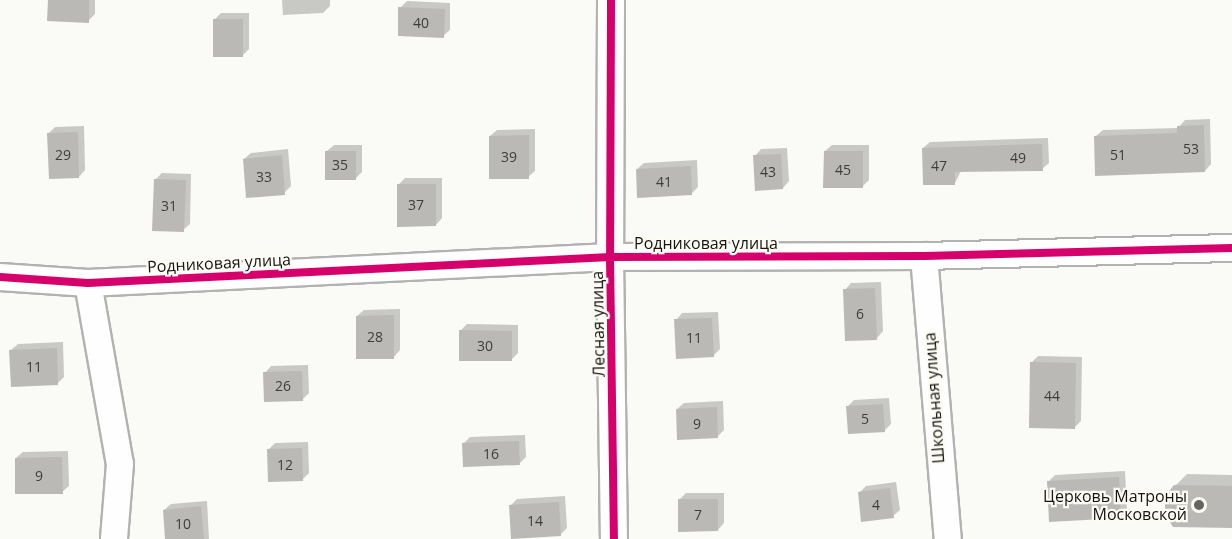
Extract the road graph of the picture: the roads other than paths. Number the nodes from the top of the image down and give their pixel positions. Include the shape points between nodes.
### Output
1 (611, 0) edge
2 (1232, 248) edge
3 (924, 256) junction
4 (610, 257) junction
5 (0, 277) edge
6 (88, 283) junction
7 (114, 539) edge
8 (614, 539) edge
9 (948, 539) edge

1 - 4 street, Лесная улица
2 - 3 street, Родниковая улица
3 - 4 street, Родниковая улица
3 - 9 street, Школьная улица
4 - 6 street, Родниковая улица
4 - 8 street, Лесная улица
5 - 6 street, Родниковая улица
6 - 7 street via 120,464

